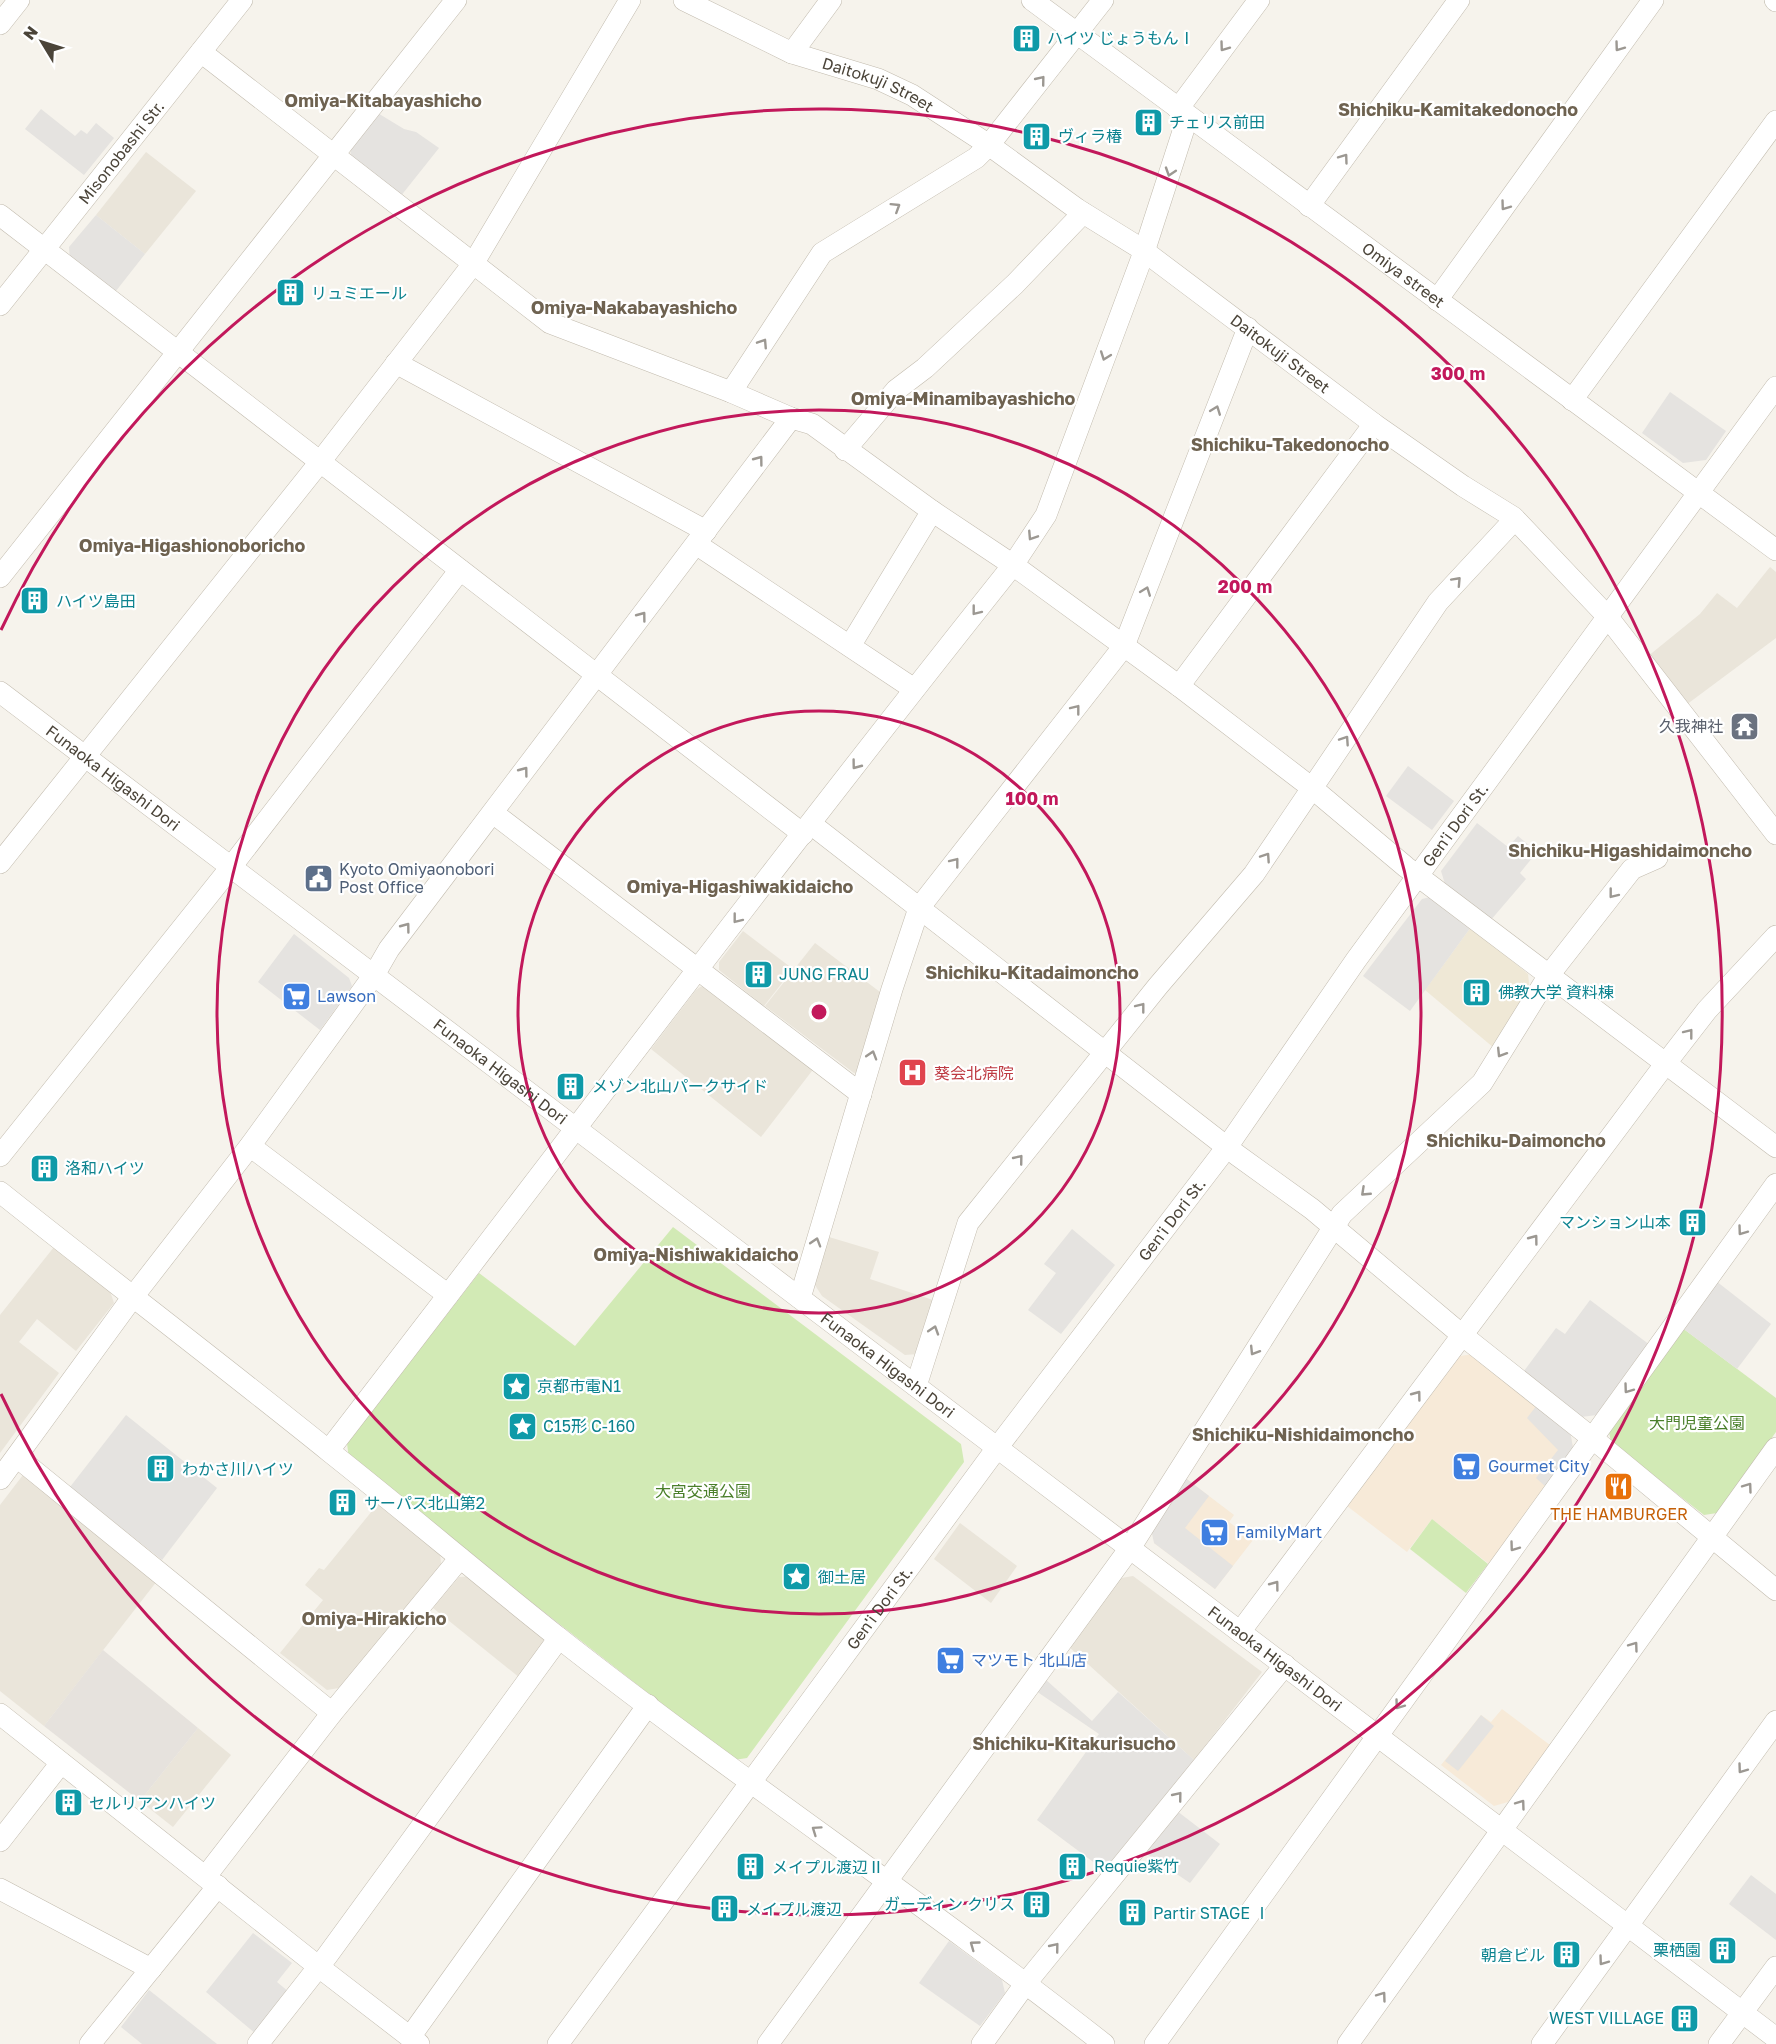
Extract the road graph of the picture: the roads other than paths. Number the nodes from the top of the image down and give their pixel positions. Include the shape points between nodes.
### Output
1 (19, 0) edge
2 (242, 0) edge
3 (456, 0) edge
4 (630, 0) edge
5 (684, 0) edge
6 (831, 0) edge
7 (1032, 0) edge
8 (1103, 0) edge
9 (1259, 0) edge
10 (1459, 0) edge
11 (1653, 0) edge
12 (0, 24) edge
13 (1079, 33) junction
14 (201, 52) junction
15 (792, 53) junction
16 (1183, 113) junction
17 (1776, 121) edge
18 (989, 145) junction
19 (334, 155) junction
20 (1309, 206) junction
21 (1083, 213) junction
22 (0, 215) edge
23 (44, 249) junction
24 (1144, 252) junction
25 (473, 264) junction
26 (1437, 300) junction
27 (0, 305) edge
28 (1248, 328) junction
29 (178, 352) junction
30 (396, 363) junction
31 (1776, 387) edge
32 (731, 392) junction
33 (1572, 400) junction
34 (791, 418) junction
35 (1374, 424) junction
36 (845, 450) junction
37 (320, 462) junction
38 (1698, 493) junction
39 (932, 512) junction
40 (1515, 519) junction
41 (701, 538) junction
42 (1776, 550) edge
43 (1012, 565) junction
44 (460, 570) junction
45 (0, 576) edge
46 (1606, 616) junction
47 (850, 646) junction
48 (1124, 646) junction
49 (597, 675) junction
50 (1179, 686) junction
51 (914, 689) junction
52 (0, 692) edge
53 (85, 757) junction
54 (1312, 788) junction
55 (493, 813) junction
56 (1773, 823) edge
57 (807, 829) junction
58 (1657, 858) dead end
59 (0, 863) edge
60 (231, 867) junction
61 (1419, 877) junction
62 (919, 908) junction
63 (1776, 936) edge
64 (698, 968) junction
65 (374, 975) junction
66 (1549, 975) junction
67 (1106, 1052) junction
68 (1666, 1063) junction
69 (861, 1094) junction
70 (577, 1129) junction
71 (250, 1146) junction
72 (1227, 1147) junction
73 (1776, 1147) edge
74 (0, 1156) edge
75 (1776, 1184) edge
76 (0, 1192) edge
77 (1332, 1228) junction
78 (448, 1295) junction
79 (132, 1298) junction
80 (800, 1298) junction
81 (1461, 1335) junction
82 (916, 1386) junction
83 (1592, 1438) junction
84 (997, 1448) junction
85 (1776, 1448) edge
86 (328, 1450) junction
87 (17, 1457) junction
88 (0, 1479) edge
89 (1713, 1536) junction
90 (1130, 1548) junction
91 (460, 1558) junction
92 (1776, 1590) edge
93 (1240, 1632) junction
94 (559, 1638) junction
95 (1285, 1665) junction
96 (648, 1705) junction
97 (332, 1713) junction
98 (0, 1714) edge
99 (1776, 1721) edge
100 (1377, 1736) junction
101 (61, 1763) junction
102 (751, 1784) junction
103 (1502, 1830) junction
104 (0, 1841) edge
105 (212, 1881) junction
106 (887, 1881) junction
107 (0, 1889) edge
108 (1628, 1926) junction
109 (319, 1967) junction
110 (1776, 1967) edge
111 (151, 1969) junction
112 (1026, 1983) junction
113 (1743, 2013) junction
114 (1776, 2038) edge
115 (414, 2040) edge
116 (90, 2044) edge
117 (258, 2044) edge
118 (558, 2044) edge
119 (768, 2044) edge
120 (982, 2044) edge
121 (1104, 2044) edge
122 (1155, 2044) edge
123 (1348, 2044) edge
124 (1542, 2044) edge
125 (1719, 2044) edge

1 - 12 street
2 - 14 street, Misonobashi Str.
3 - 19 street
4 - 25 street
5 - 15 street, Daitokuji Street
6 - 15 street
7 - 13 street, Omiya street
8 - 13 street
9 -> 16 street
20 -> 10 street
11 -> 26 street
13 - 16 street, Omiya street
18 -> 13 street
14 - 19 street
14 - 23 street, Misonobashi Str.
15 - 18 street, Daitokuji Street via 878,79 912,95
16 - 20 street, Omiya street
16 -> 24 street
17 - 33 street
18 - 21 street, Daitokuji Street
32 -> 18 street via 822,253 976,158
19 - 25 street
19 - 29 street
20 - 26 street, Omiya street
21 - 24 street, Daitokuji Street
21 - 36 street via 1016,284 896,390
22 - 23 street
23 - 27 street, Misonobashi Str.
23 - 29 street
24 - 28 street, Daitokuji Street
24 -> 43 street via 1046,514
25 - 30 street
25 - 32 street via 550,323
26 - 33 street, Omiya street
28 - 35 street, Daitokuji Street
48 -> 28 street
29 - 37 street
29 - 45 street
30 - 37 street
30 - 41 street
31 - 38 street, Gen'i Dori St.
32 - 34 street
33 - 38 street, Omiya street
34 - 36 street via 812,424
41 -> 34 street
35 - 40 street, Daitokuji Street
35 - 50 street
36 - 39 street
37 - 44 street
37 - 53 street
38 - 42 street, Omiya street
38 - 46 street, Gen'i Dori St.
39 - 43 street
39 - 47 street
40 - 46 street, Daitokuji Street
54 -> 40 street via 1438,602
41 - 47 street
49 -> 41 street
43 - 48 street
43 -> 51 street
44 - 49 street
44 - 60 street
46 - 56 street, Daitokuji Street
46 - 61 street, Gen'i Dori St.
47 - 51 street
48 - 50 street
62 -> 48 street
55 -> 49 street
49 - 57 street
50 - 54 street
51 -> 57 street
52 - 53 street, Funaoka Higashi Dori
53 - 59 street
53 - 60 street, Funaoka Higashi Dori
54 - 61 street
67 -> 54 street via 1254,874
55 - 64 street
65 -> 55 street via 389,949
57 - 62 street
57 -> 64 street
58 -> 66 street via 1632,869
60 - 65 street, Funaoka Higashi Dori
60 - 74 street
61 - 66 street
61 - 72 street, Gen'i Dori St. via 1356,960
62 - 67 street
69 -> 62 street
68 -> 63 street via 1707,1010
64 - 69 street
64 - 70 street
65 - 70 street, Funaoka Higashi Dori
65 - 71 street
66 - 68 street
66 -> 77 street via 1482,1083 1342,1214
67 - 72 street
82 -> 67 street via 968,1223
68 - 73 street
81 -> 68 street
80 -> 69 street
70 - 78 street
70 - 80 street, Funaoka Higashi Dori
71 - 78 street
71 - 79 street
72 - 77 street
72 - 84 street, Gen'i Dori St.
75 -> 83 street
76 - 79 street
77 - 81 street
77 -> 90 street
78 - 86 street
79 - 86 street
79 - 87 street
80 - 82 street, Funaoka Higashi Dori
81 - 83 street
93 -> 81 street
82 - 84 street, Funaoka Higashi Dori
83 - 89 street
83 -> 100 street
84 - 90 street, Funaoka Higashi Dori
84 - 102 street, Gen'i Dori St.
89 -> 85 street
86 - 91 street
87 - 88 street
87 - 97 street
89 - 92 street
103 -> 89 street
90 - 93 street, Funaoka Higashi Dori
90 - 106 street
91 - 94 street
91 - 97 street
93 - 95 street, Funaoka Higashi Dori
94 - 96 street
94 - 109 street
95 - 100 street, Funaoka Higashi Dori
112 -> 95 street
96 - 102 street
96 - 115 street
97 - 105 street
98 - 101 street
99 -> 108 street
100 - 103 street, Funaoka Higashi Dori
100 - 122 street
101 - 104 street
101 - 105 street
106 -> 102 street
102 - 118 street, Gen'i Dori St.
103 - 108 street, Funaoka Higashi Dori
123 -> 103 street
105 - 109 street
105 - 111 street
112 -> 106 street
106 - 119 street
107 - 111 street
108 - 113 street, Funaoka Higashi Dori
108 -> 124 street
109 - 115 street
109 - 117 street
110 - 113 street
111 - 116 street
112 - 120 street
112 - 121 street
113 - 114 street, Funaoka Higashi Dori
113 - 125 street

